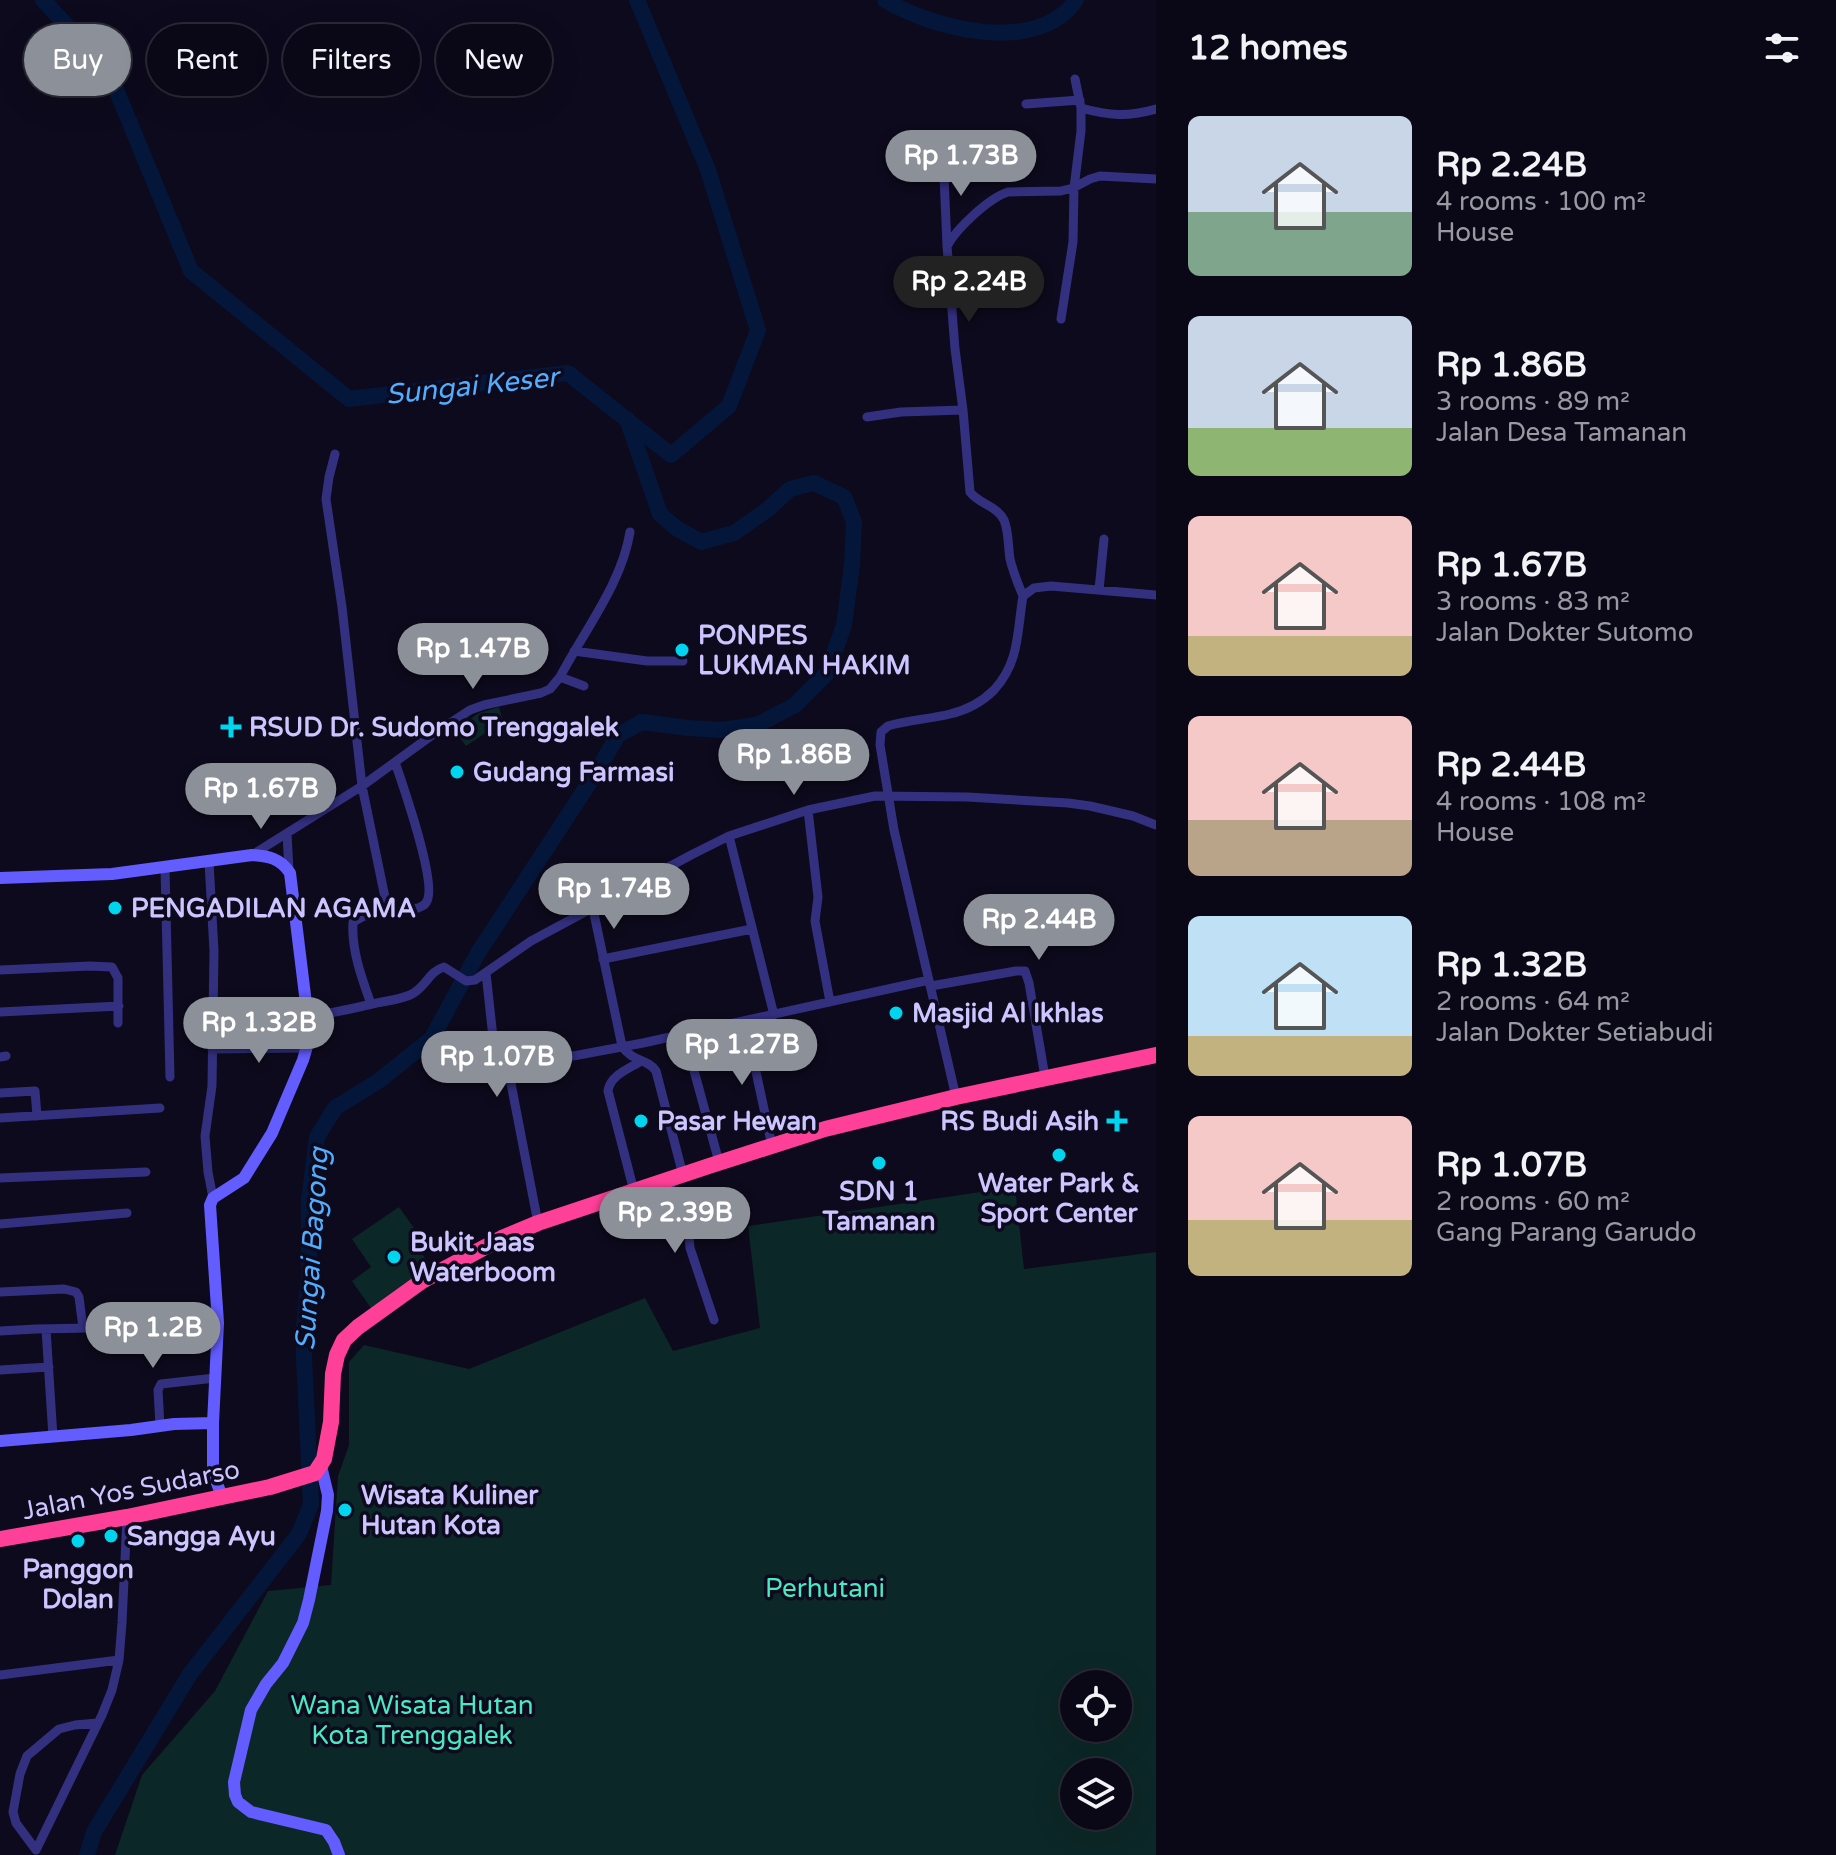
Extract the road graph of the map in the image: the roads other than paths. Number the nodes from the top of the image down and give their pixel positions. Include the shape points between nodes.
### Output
1 (1075, 79) dead end
2 (1026, 104) dead end
3 (1081, 104) junction
4 (1156, 109) edge
5 (943, 152) dead end
6 (1156, 179) edge
7 (1074, 188) junction
8 (947, 246) junction
9 (1061, 319) dead end
10 (963, 410) junction
11 (867, 417) dead end
12 (335, 454) dead end
13 (630, 532) dead end
14 (1104, 539) dead end
15 (1099, 590) junction
16 (1156, 595) edge
17 (1023, 596) junction
18 (574, 651) junction
19 (683, 661) dead end
20 (560, 677) junction
21 (584, 686) dead end
22 (395, 762) junction
23 (362, 786) junction
24 (889, 796) junction
25 (808, 810) junction
26 (1156, 825) edge
27 (287, 834) junction
28 (729, 836) junction
29 (252, 855) junction
30 (209, 862) junction
31 (165, 868) junction
32 (290, 873) junction
33 (0, 878) edge
34 (593, 909) junction
35 (388, 912) junction
36 (752, 929) junction
37 (603, 959) junction
38 (0, 970) edge
39 (486, 973) junction
40 (930, 983) junction
41 (830, 1002) junction
42 (371, 1004) junction
43 (119, 1006) junction
44 (0, 1012) edge
45 (774, 1015) junction
46 (308, 1016) junction
47 (745, 1021) junction
48 (118, 1023) dead end
49 (684, 1034) junction
50 (622, 1046) junction
51 (306, 1048) junction
52 (212, 1049) junction
53 (1156, 1055) edge
54 (641, 1061) junction
55 (508, 1068) junction
56 (170, 1077) dead end
57 (1045, 1077) junction
58 (0, 1093) edge
59 (956, 1097) junction
60 (160, 1108) dead end
61 (37, 1116) junction
62 (0, 1118) edge
63 (772, 1146) junction
64 (719, 1162) junction
65 (146, 1172) dead end
66 (676, 1177) junction
67 (0, 1178) edge
68 (634, 1191) junction
69 (213, 1198) junction
70 (127, 1213) dead end
71 (538, 1223) junction
72 (0, 1224) edge
73 (0, 1292) edge
74 (714, 1320) dead end
75 (218, 1323) junction
76 (83, 1328) junction
77 (46, 1329) junction
78 (0, 1331) edge
79 (49, 1367) junction
80 (0, 1370) edge
81 (215, 1378) junction
82 (213, 1423) junction
83 (160, 1426) junction
84 (53, 1437) junction
85 (0, 1441) edge
86 (318, 1469) junction
87 (222, 1497) junction
88 (127, 1517) junction
89 (0, 1539) edge
90 (119, 1660) junction
91 (0, 1675) edge
92 (97, 1723) junction
93 (36, 1852) edge
94 (339, 1855) edge

1 - 3 street
2 - 3 street
3 - 4 street via 1121,116
3 - 7 street
5 - 8 street
6 - 7 street via 1100,176
7 - 8 street via 1000,195
7 - 9 street via 1073,242
8 - 10 street
10 - 11 street
10 - 17 street via 970,492 1002,517
12 - 23 street via 326,499
13 - 18 street via 618,572
14 - 15 street
15 - 16 street
15 - 17 street via 1041,586
17 - 24 street via 1012,664 988,696 967,709 881,732
18 - 19 street
18 - 20 street
20 - 21 street
20 - 22 street via 541,693 470,710
22 - 23 street
22 - 35 street via 419,833 429,895 422,907
23 - 27 street
23 - 35 street
24 - 25 street
24 - 26 street via 1068,803
24 - 40 street
25 - 28 street
25 - 41 street via 818,897 815,921
27 - 29 street
27 - 32 street
28 - 34 street
28 - 36 street
29 - 30 street
29 - 32 street via 278,860
30 - 31 street
30 - 52 street
31 - 33 street
31 - 56 street
32 - 46 street
34 - 37 street
34 - 39 street via 531,941
35 - 42 street via 360,917 352,925
36 - 37 street
36 - 45 street
37 - 50 street
38 - 43 street via 112,967
39 - 42 street via 466,981 444,967 414,994
39 - 55 street via 495,1056
40 - 41 street
40 - 57 street via 1025,971
40 - 59 street
41 - 45 street
42 - 46 street
43 - 44 street
43 - 48 street
45 - 47 street
46 - 51 street
47 - 49 street
47 - 63 street
49 - 50 street
49 - 64 street
50 - 54 street
50 - 55 street
51 - 52 street
51 - 69 street via 272,1133 244,1178
52 - 69 street via 205,1136
53 - 57 highway
54 - 66 street via 656,1071
54 - 68 street via 613,1079 608,1091
55 - 71 street
57 - 59 highway
58 - 61 street via 35,1091
59 - 63 highway
60 - 61 street
61 - 62 street
63 - 64 highway
64 - 66 highway
65 - 67 street
66 - 68 highway
66 - 74 street via 690,1248
68 - 71 highway
69 - 75 street
70 - 72 street
71 - 86 highway via 422,1281 344,1340 333,1374 331,1422
73 - 76 street via 76,1292
75 - 76 street
75 - 81 street
76 - 77 street
77 - 78 street
77 - 79 street
79 - 80 street
79 - 84 street
81 - 82 street
81 - 83 street via 161,1384
82 - 83 street
82 - 87 street via 213,1472
83 - 84 street
84 - 85 street
86 - 87 highway, Jalan Yos Sudarso
86 - 94 street via 328,1495 327,1511 303,1623 251,1710 234,1782 242,1806 326,1830
87 - 88 highway, Jalan Yos Sudarso
88 - 89 highway, Jalan Yos Sudarso
88 - 90 street
90 - 91 street
90 - 92 street
92 - 93 street
92 - 93 street via 59,1729 27,1756 13,1812

